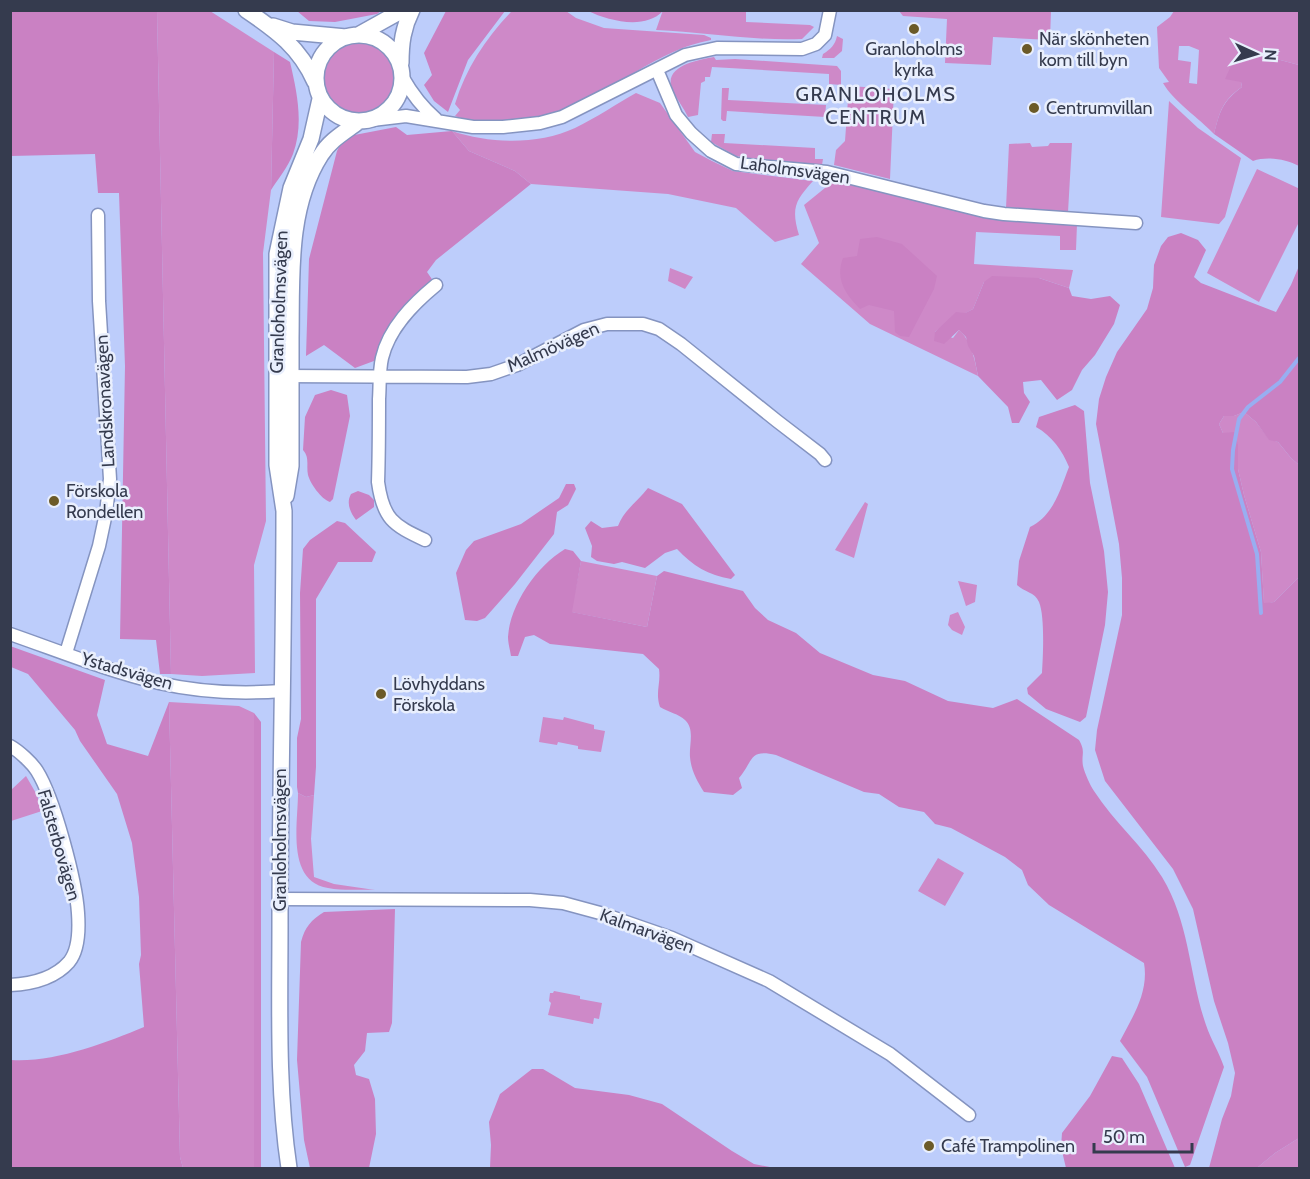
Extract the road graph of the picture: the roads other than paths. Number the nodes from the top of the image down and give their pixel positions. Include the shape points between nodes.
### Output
1 (246, 10) edge
2 (403, 10) edge
3 (412, 10) edge
4 (830, 10) edge
5 (265, 23) junction
6 (352, 36) junction
7 (657, 70) junction
8 (402, 72) junction
9 (316, 84) junction
10 (321, 99) junction
11 (437, 120) junction
12 (365, 121) junction
13 (98, 215) dead end
14 (1136, 223) dead end
15 (436, 285) dead end
16 (284, 376) junction
17 (380, 376) junction
18 (825, 460) dead end
19 (425, 540) dead end
20 (10, 634) edge
21 (66, 653) junction
22 (282, 691) junction
23 (10, 746) edge
24 (280, 899) junction
25 (10, 985) edge
26 (969, 1115) dead end
27 (289, 1168) edge

1 - 5 street
2 - 6 street
3 - 8 street via 401,43
4 - 7 street via 825,35 816,44 802,49 717,48 685,55
5 - 6 street via 292,32
5 - 9 street via 297,51
6 - 8 street via 370,36 385,43 394,52
6 - 9 street via 335,42 321,57
7 - 11 street via 562,117 540,123 503,128
7 - 14 street, Laholmsvägen via 676,115 691,133 711,151 736,164 827,172 1004,214
8 - 11 street via 418,102
8 - 12 street via 400,95 394,105 385,114
9 - 10 street
10 - 12 street via 336,115 350,121
10 - 16 street, Granloholmsvägen via 311,139 291,188 278,254
11 - 12 street via 406,116
12 - 16 street, Granloholmsvägen via 329,143 303,193 296,224
13 - 21 street, Landskronavägen via 110,478 99,546
15 - 17 street via 417,300 388,340
16 - 17 street, Malmövägen
16 - 22 street, Granloholmsvägen via 277,465 284,511
17 - 18 street, Malmövägen via 491,374 584,330 607,324 643,324 659,329 681,344
17 - 19 street via 380,499 384,512 402,530
20 - 21 street, Ystadsvägen
21 - 22 street, Ystadsvägen via 161,684 255,693
22 - 24 street, Granloholmsvägen
23 - 25 street, Falsterbovägen via 37,770 65,854 78,913 77,941 70,961 48,977
24 - 26 street, Kalmarvägen via 530,900 563,903 600,913 672,938 769,981 890,1054
24 - 27 street, Granloholmsvägen via 283,1130

